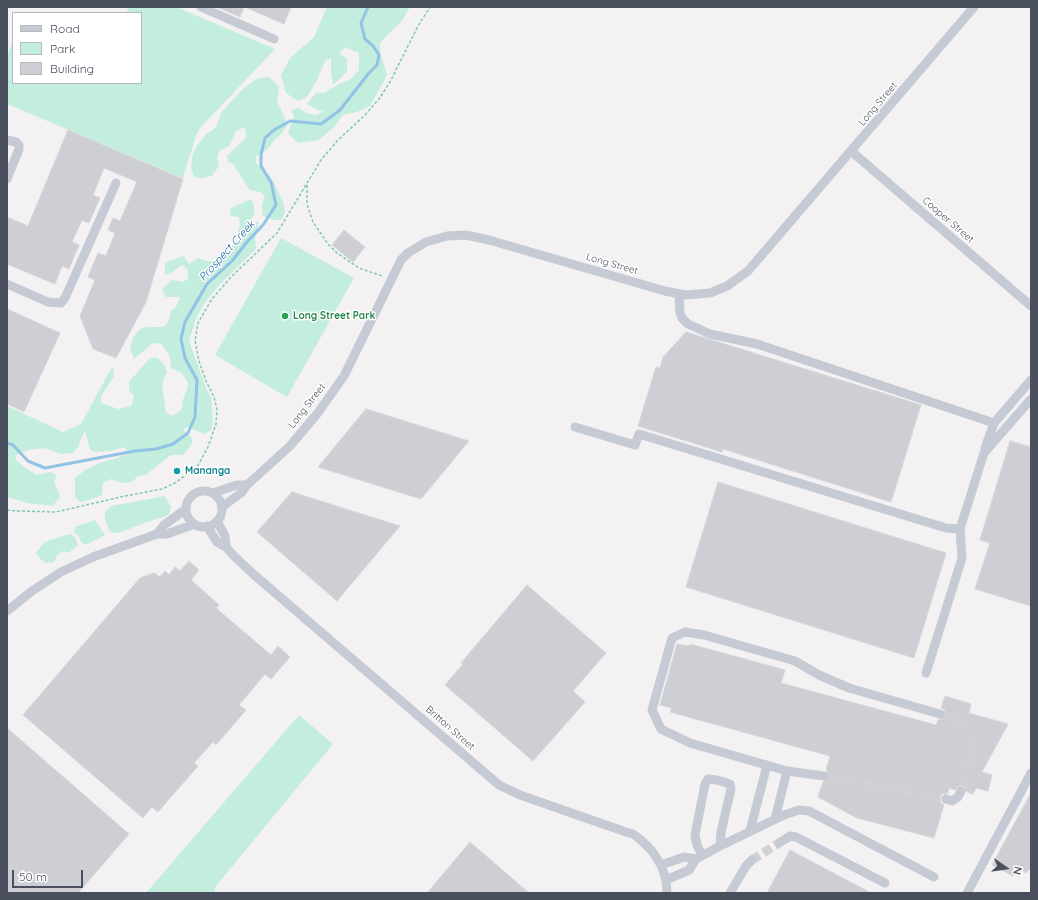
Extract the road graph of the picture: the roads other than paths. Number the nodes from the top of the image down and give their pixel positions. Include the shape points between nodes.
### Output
1 (201, 7) edge
2 (974, 7) edge
3 (274, 39) dead end
4 (7, 140) edge
5 (851, 151) junction
6 (7, 179) edge
7 (116, 183) dead end
8 (7, 284) edge
9 (679, 294) junction
10 (1031, 306) edge
11 (1031, 380) edge
12 (1031, 399) edge
13 (994, 423) junction
14 (575, 427) dead end
15 (984, 453) junction
16 (247, 484) junction
17 (213, 493) junction
18 (222, 507) junction
19 (186, 509) junction
20 (217, 521) junction
21 (195, 524) junction
22 (206, 526) junction
23 (960, 530) junction
24 (157, 534) junction
25 (226, 547) junction
26 (7, 611) edge
27 (926, 673) dead end
28 (940, 714) tunnel mouth
29 (767, 766) junction
30 (787, 771) junction
31 (1031, 773) edge
32 (824, 776) tunnel mouth
33 (961, 791) tunnel mouth
34 (946, 800) tunnel mouth
35 (775, 819) junction
36 (750, 831) junction
37 (779, 844) tunnel mouth
38 (720, 846) junction
39 (699, 858) junction
40 (752, 860) tunnel mouth
41 (661, 865) junction
42 (934, 878) dead end
43 (666, 880) junction
44 (885, 882) dead end
45 (668, 893) edge
46 (730, 893) edge
47 (967, 893) edge

1 - 3 street
2 - 5 street, Long Street
4 - 6 street via 19,145
5 - 9 street, Long Street via 748,271 727,286 710,292
5 - 10 street, Cooper Street
7 - 8 street via 61,303 48,302
9 - 13 street via 682,318 688,324 710,334 757,344
9 - 16 street, Long Street via 466,235 447,236 426,242 401,260 344,376 317,414 290,446
11 - 13 street
12 - 15 street
13 - 15 street
14 - 23 street via 636,445 639,434 940,527
15 - 23 street
16 - 17 street, Long Street
16 - 18 street, Long Street via 241,493
17 - 18 street
17 - 19 street via 201,491 195,494 187,503
18 - 20 street
19 - 21 street via 190,520
19 - 24 street via 164,525
20 - 22 street
20 - 25 street, Britton Street via 225,536
21 - 22 street
21 - 24 street via 167,534
22 - 25 street, Britton Street via 217,542
23 - 27 street via 962,558
24 - 26 street via 93,557 61,572
25 - 41 street, Britton Street via 252,573 499,785 520,796 633,834 652,851
28 - 29 street via 849,688 795,661 704,635 685,632 672,638 652,710 661,730 690,743
29 - 30 street
29 - 36 street
30 - 32 street
30 - 35 street
31 - 47 street
33 - 34 street via 952,801
35 - 36 street
35 - 42 street via 799,810 809,811
36 - 38 street
37 - 44 street via 790,836 796,837
38 - 39 street
38 - 39 street via 731,789 730,784 708,779 695,835
39 - 41 street via 684,857
39 - 43 street via 689,870
40 - 46 street
41 - 43 street, Britton Street
43 - 45 street, Britton Street

